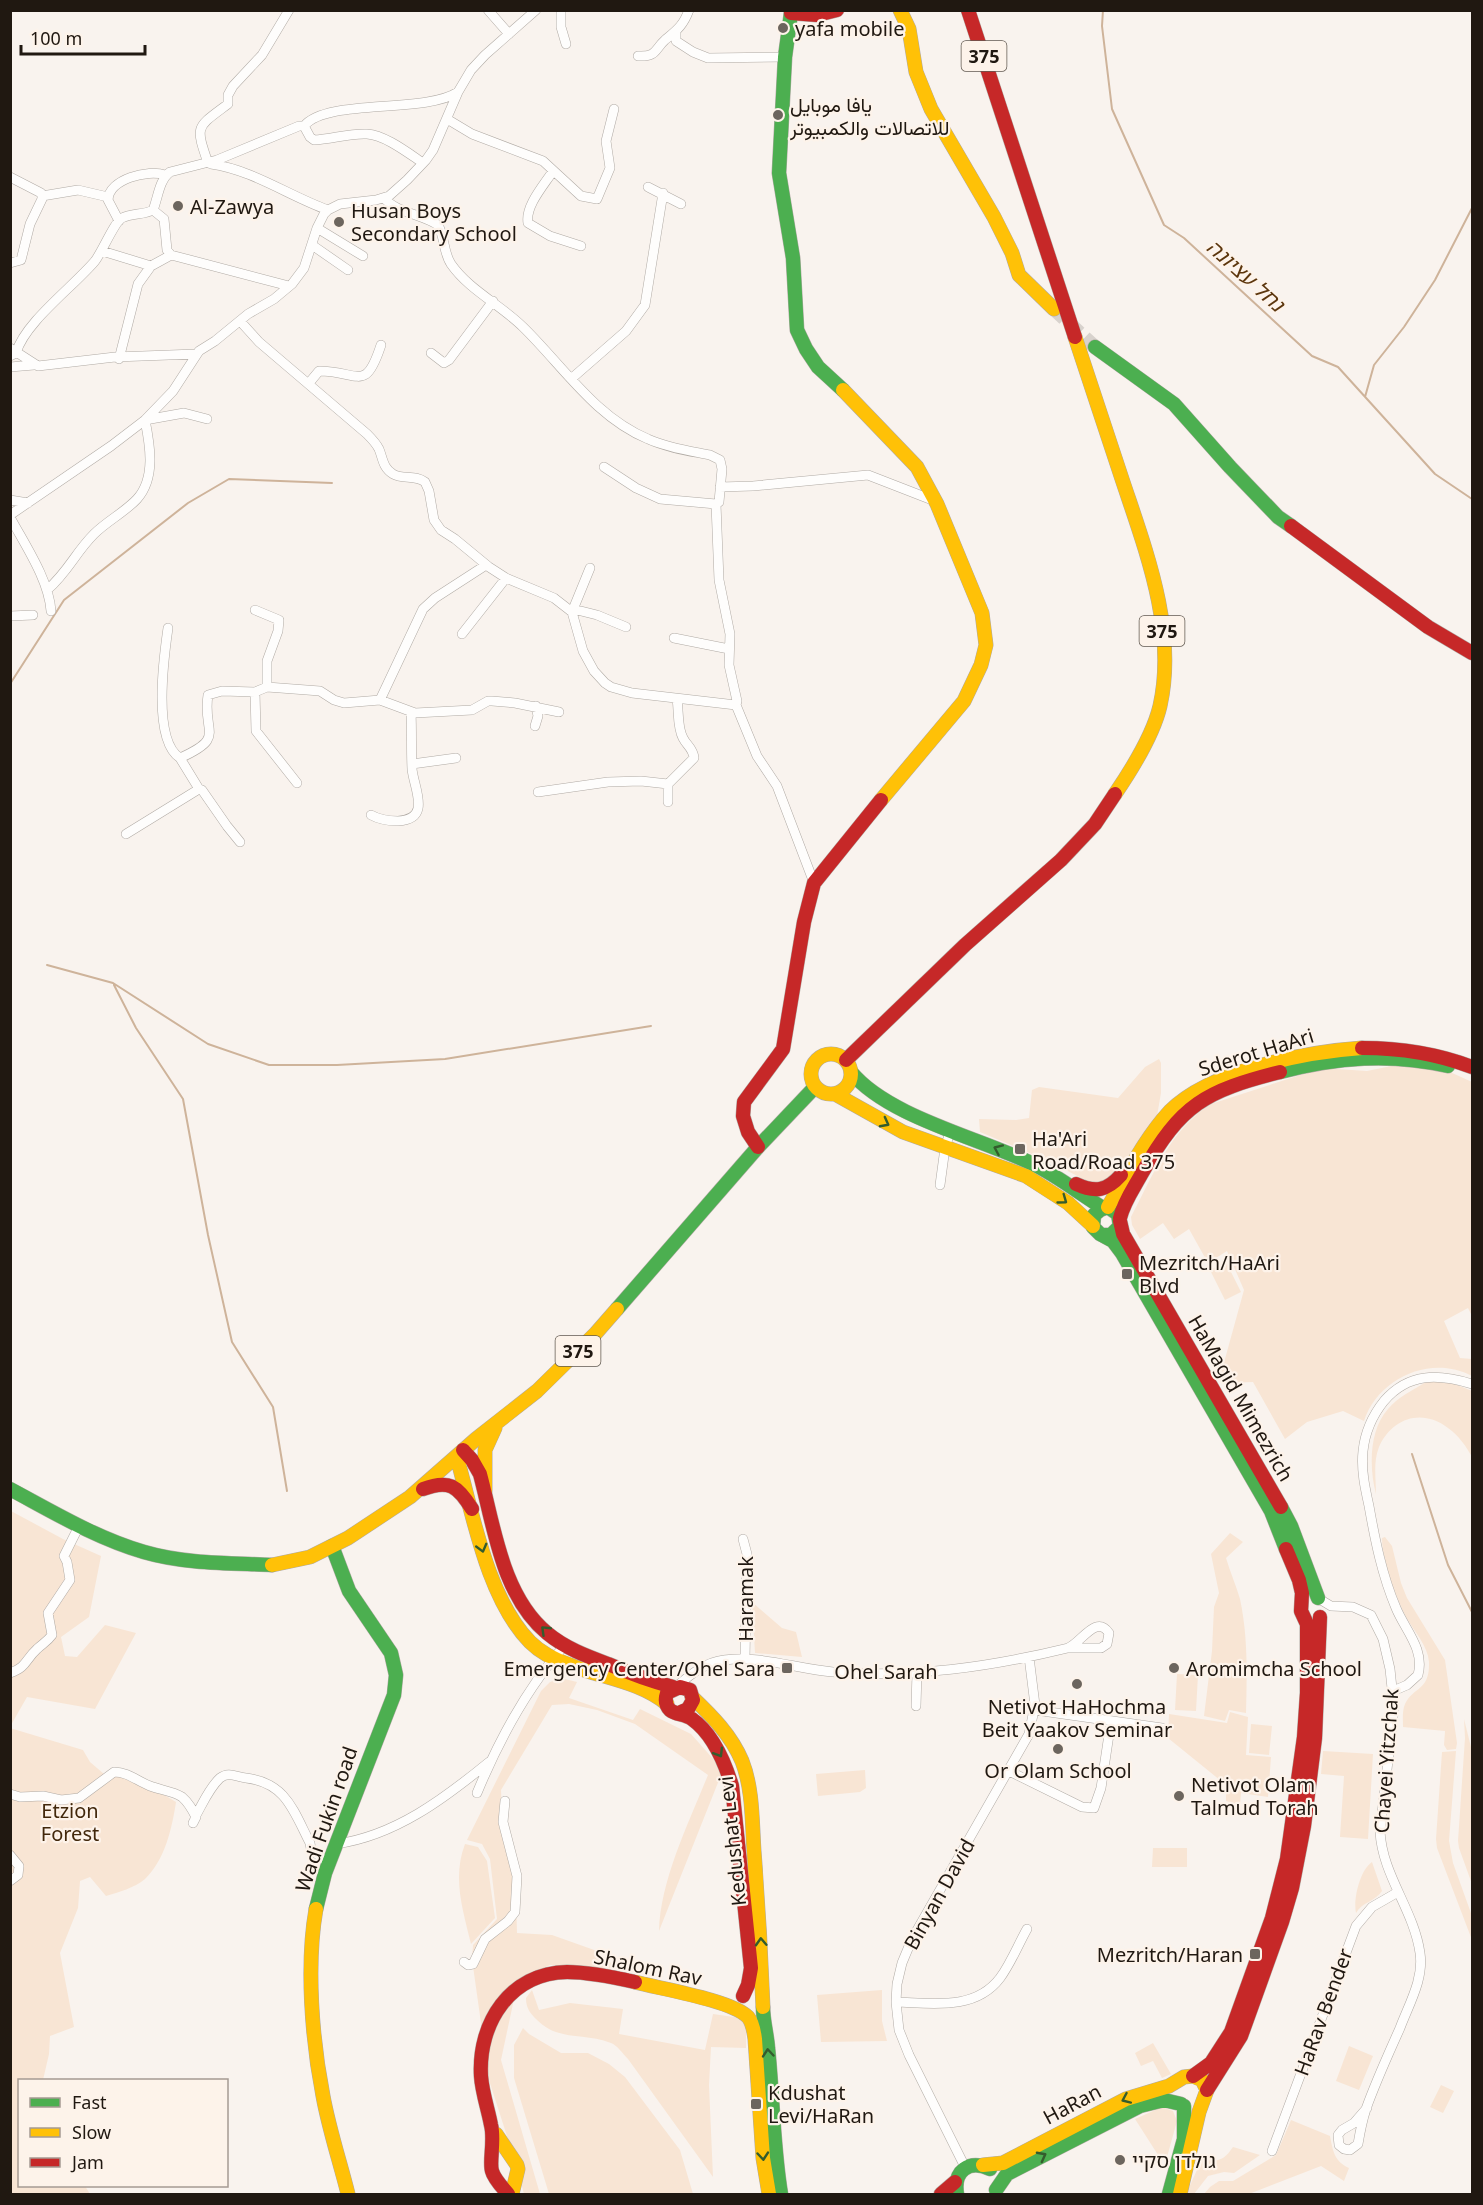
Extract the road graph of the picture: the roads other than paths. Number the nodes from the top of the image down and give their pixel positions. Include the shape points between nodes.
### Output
1 (289, 10) edge
2 (488, 10) edge
3 (536, 10) edge
4 (561, 10) edge
5 (689, 10) edge
6 (837, 10) edge
7 (900, 10) edge
8 (968, 10) edge
9 (791, 12) edge
10 (676, 33) junction
11 (508, 34) junction
12 (566, 44) dead end
13 (638, 56) dead end
14 (785, 57) junction
15 (458, 92) junction
16 (614, 109) dead end
17 (447, 119) junction
18 (304, 126) junction
19 (208, 163) junction
20 (423, 163) junction
21 (553, 171) junction
22 (165, 175) junction
23 (10, 177) edge
24 (648, 187) dead end
25 (663, 194) junction
26 (42, 196) junction
27 (108, 197) junction
28 (384, 198) junction
29 (681, 204) dead end
30 (153, 210) junction
31 (328, 210) junction
32 (119, 220) junction
33 (317, 228) junction
34 (312, 245) junction
35 (581, 246) dead end
36 (102, 251) junction
37 (171, 255) junction
38 (363, 256) dead end
39 (10, 263) edge
40 (151, 266) junction
41 (348, 270) dead end
42 (289, 286) junction
43 (493, 301) junction
44 (1053, 309) tunnel mouth
45 (240, 321) junction
46 (381, 345) dead end
47 (1095, 347) tunnel mouth
48 (12, 352) edge
49 (432, 353) dead end
50 (196, 354) junction
51 (119, 359) junction
52 (34, 365) junction
53 (10, 367) edge
54 (571, 379) junction
55 (309, 383) junction
56 (207, 419) dead end
57 (145, 420) junction
58 (604, 467) dead end
59 (720, 487) junction
60 (10, 500) edge
61 (935, 501) junction
62 (28, 503) junction
63 (716, 504) junction
64 (10, 516) edge
65 (486, 565) junction
66 (590, 568) dead end
67 (506, 578) junction
68 (47, 590) junction
69 (255, 610) dead end
70 (51, 611) dead end
71 (573, 611) junction
72 (33, 615) dead end
73 (10, 616) edge
74 (626, 627) dead end
75 (168, 628) dead end
76 (462, 634) dead end
77 (674, 638) dead end
78 (729, 649) junction
79 (1473, 653) edge
80 (267, 687) junction
81 (255, 692) junction
82 (677, 699) junction
83 (380, 700) junction
84 (736, 705) junction
85 (536, 706) junction
86 (559, 712) dead end
87 (411, 713) junction
88 (535, 726) dead end
89 (180, 758) junction
90 (456, 758) dead end
91 (412, 764) junction
92 (297, 783) dead end
93 (668, 784) junction
94 (199, 789) junction
95 (538, 792) dead end
96 (668, 802) dead end
97 (371, 815) dead end
98 (126, 834) dead end
99 (240, 842) dead end
100 (814, 883) junction
101 (849, 1066) junction
102 (1473, 1067) edge
103 (1473, 1075) edge
104 (815, 1087) junction
105 (835, 1094) junction
106 (951, 1129) junction
107 (758, 1147) junction
108 (945, 1148) junction
109 (1142, 1150) junction
110 (1050, 1173) junction
111 (940, 1185) dead end
112 (1106, 1208) junction
113 (1120, 1220) junction
114 (1098, 1231) junction
115 (1473, 1383) edge
116 (501, 1419) junction
117 (463, 1450) junction
118 (10, 1489) edge
119 (485, 1491) junction
120 (415, 1493) junction
121 (472, 1509) junction
122 (79, 1526) junction
123 (743, 1539) dead end
124 (332, 1546) junction
125 (1320, 1607) junction
126 (1302, 1609) junction
127 (564, 1646) junction
128 (1068, 1648) dead end
129 (1029, 1657) junction
130 (553, 1659) junction
131 (745, 1659) junction
132 (704, 1666) junction
133 (917, 1672) junction
134 (10, 1673) edge
135 (675, 1686) junction
136 (1393, 1691) junction
137 (692, 1695) junction
138 (667, 1704) junction
139 (916, 1706) dead end
140 (1035, 1710) junction
141 (679, 1713) junction
142 (1111, 1721) junction
143 (1162, 1728) dead end
144 (489, 1762) junction
145 (1009, 1772) junction
146 (477, 1793) dead end
147 (10, 1794) edge
148 (505, 1801) dead end
149 (336, 1844) junction
150 (10, 1855) edge
151 (329, 1864) junction
152 (10, 1881) edge
153 (1398, 1892) junction
154 (1027, 1929) dead end
155 (465, 1962) dead end
156 (896, 2002) junction
157 (743, 2005) junction
158 (762, 2005) junction
159 (1187, 2077) junction
160 (1205, 2095) junction
161 (1183, 2105) junction
162 (1367, 2108) junction
163 (1348, 2128) junction
164 (493, 2129) junction
165 (1358, 2135) junction
166 (1272, 2151) dead end
167 (512, 2158) junction
168 (494, 2163) junction
169 (983, 2165) junction
170 (966, 2167) junction
171 (516, 2177) junction
172 (496, 2179) junction
173 (956, 2188) edge
174 (996, 2192) edge
175 (348, 2194) edge
176 (510, 2194) edge
177 (769, 2194) edge
178 (781, 2194) edge
179 (941, 2194) edge
180 (1169, 2194) edge
181 (1180, 2194) edge

1 - 19 street via 262,55 233,86 228,104 199,128
2 - 11 street
3 - 11 street
4 - 12 street
5 - 10 street
6 - 9 street via 817,15
7 - 44 street via 909,29 916,72 931,110 994,217 1020,275
8 - 101 street, 375 via 1144,546 1160,611 1166,659 1160,707 1139,758 1095,824 1061,860 965,945
9 - 14 street
10 - 13 street via 655,53
10 - 14 street via 676,41 703,57
11 - 15 street via 477,63
14 - 61 street via 779,173 793,258 797,330 818,367 917,468
15 - 17 street
15 - 18 street via 430,102 330,113
16 - 21 street via 606,141 610,168 597,199 581,196
17 - 20 street
17 - 21 street via 472,134 533,156
18 - 19 street
18 - 20 street via 314,140 375,135
19 - 22 street
19 - 31 street via 255,177
20 - 28 street
21 - 35 street via 530,208 528,223 550,236
22 - 27 street via 119,182
22 - 30 street
23 - 26 street
24 - 25 street
25 - 29 street
25 - 54 street via 643,311
26 - 27 street via 78,190
26 - 39 street via 21,260
27 - 32 street
28 - 31 street via 346,202
28 - 43 street via 393,207 438,225 453,266
30 - 32 street
30 - 37 street via 164,219
31 - 33 street
32 - 36 street
33 - 34 street
33 - 38 street
34 - 41 street
34 - 42 street via 304,268
36 - 40 street
36 - 48 street via 76,283 38,318
37 - 40 street
37 - 42 street
40 - 51 street via 135,290
42 - 45 street
43 - 49 street via 449,360 444,363
43 - 54 street
45 - 50 street
45 - 55 street
46 - 55 street via 367,375 318,371
47 - 79 street via 1174,404 1278,517 1428,627
48 - 52 street
50 - 51 street
50 - 57 street via 173,391
51 - 52 street
52 - 53 street
54 - 59 street via 604,412 634,432 657,443 716,457 722,464
55 - 65 street via 373,440 388,470 425,482 436,525
56 - 57 street via 184,413
57 - 62 street
57 - 68 street via 150,446 146,485 136,500 95,532 61,578
58 - 63 street via 660,499
59 - 61 street via 868,475
59 - 63 street
60 - 62 street
61 - 100 street via 982,613 986,645 981,665 964,701
62 - 64 street
63 - 78 street via 719,580 727,613
64 - 68 street
65 - 67 street
65 - 83 street via 423,609
66 - 71 street
67 - 71 street via 554,598
67 - 76 street
68 - 70 street
69 - 80 street via 279,620 267,661
71 - 74 street via 597,615
71 - 82 street via 583,651 605,683 632,693
72 - 73 street
75 - 89 street via 162,717 170,744
77 - 78 street
78 - 84 street
80 - 81 street
80 - 83 street via 320,691 344,703
81 - 89 street via 208,695 207,743
81 - 92 street via 256,731
82 - 84 street
82 - 93 street via 681,733 694,758
83 - 87 street
84 - 100 street via 757,756 777,786
85 - 86 street
85 - 87 street via 488,701 478,713
85 - 88 street
87 - 91 street
89 - 94 street
90 - 91 street
91 - 97 street via 419,805 415,815 390,821
93 - 95 street via 608,782
93 - 96 street
94 - 98 street
94 - 99 street
100 - 107 street via 783,1049 744,1102 745,1124
101 - 104 street via 834,1054 820,1057 811,1068
101 - 105 street via 847,1087
101 - 106 street via 854,1079 895,1107
102 - 109 street, Sderot HaAri via 1433,1052 1399,1048 1338,1048 1298,1056 1224,1078 1192,1093 1171,1110
103 - 113 street, Sderot HaAri via 1436,1062 1407,1058 1339,1059 1281,1071 1210,1095 1168,1129 1126,1200
104 - 105 street
104 - 107 street, 375
105 -> 108 street, HaMagid Mimezrich via 886,1124
106 - 108 street
110 -> 106 street
107 - 116 street, 375 via 596,1333 537,1391
108 - 111 street
108 -> 114 street, HaMagid Mimezrich via 1026,1176 1068,1203
109 - 110 street via 1114,1183 1097,1191
109 - 112 street, Sderot HaAri
110 - 112 street
112 - 113 street via 1116,1211
112 - 114 street via 1099,1209 1093,1217
113 - 114 street via 1115,1233
113 - 125 street, HaMagid Mimezrich via 1123,1234 1281,1506
114 - 126 street, HaMagid Mimezrich via 1122,1253 1271,1511 1299,1581
115 - 136 street via 1443,1376 1403,1386 1377,1410 1366,1435 1362,1464 1377,1547 1389,1590 1420,1659 1418,1675
116 - 117 street, 375
116 - 119 street via 484,1449
117 - 119 street via 480,1474
117 - 120 street, 375
117 - 121 street via 459,1465
118 - 122 street, 375
127 -> 119 street via 541,1627 516,1590 502,1556
120 - 121 street via 438,1484 453,1485
120 - 124 street, 375
121 -> 130 street via 500,1598 529,1640
122 - 124 street, 375 via 144,1552 197,1562 276,1565 310,1557
122 - 134 street via 64,1556 70,1580 48,1612 52,1635 22,1669
123 - 131 street, Haramak via 747,1554
124 - 149 street, Wadi Fukin road via 349,1591 391,1653 396,1675 394,1695
125 - 126 street via 1309,1619
125 - 126 street via 1311,1596
125 - 136 street, Chayei Yitzchak via 1359,1609 1374,1619 1383,1639
125 - 160 street, HaMagid Mimezrich via 1315,1738 1292,1888 1241,2036
126 - 159 street, HaMagid Mimezrich via 1308,1630 1307,1693 1293,1825 1281,1885 1231,2032 1207,2068
127 - 130 street
127 - 135 street
128 - 129 street, Ohel Sarah
129 - 133 street, Ohel Sarah
129 - 140 street, Binyan David
130 - 138 street via 650,1693
130 - 144 street
131 - 132 street, Ohel Sarah via 718,1660
131 - 133 street, Ohel Sarah via 831,1672
132 - 135 street, Ohel Sarah
132 - 137 street via 696,1677
133 - 139 street
135 - 137 street via 684,1686
135 - 138 street via 666,1694
136 - 153 street, Chayei Yitzchak via 1380,1831 1383,1854
137 - 141 street via 691,1707
158 -> 137 street, Kedushat Levi via 752,1804 747,1775 729,1737
138 - 141 street
140 - 142 street
140 - 145 street, Binyan David via 1029,1734
141 -> 157 street, Kedushat Levi via 694,1720 707,1736 729,1776 751,1968
142 - 143 street
142 - 145 street via 1101,1788 1094,1808 1082,1807
144 - 146 street
144 - 149 street via 447,1797 404,1821
145 - 156 street, Binyan David via 912,1939 898,1976
147 - 151 street via 79,1798 114,1772 127,1773 179,1795 189,1805 194,1821 213,1785 228,1773 278,1789 311,1849
148 - 155 street via 503,1822 517,1876 515,1912 485,1939 473,1964
149 - 151 street, Wadi Fukin road
150 - 152 street via 19,1866 18,1875
151 - 175 street, Wadi Fukin road via 312,1932 312,1999 323,2098
153 - 162 street, Chayei Yitzchak via 1420,1952 1420,1973
153 - 166 street, HaRav Bender via 1372,1906 1356,1926
154 - 156 street via 1000,1977 983,1994 964,2002
156 - 170 street, Binyan David via 899,2030 909,2055
157 - 158 street via 755,2016
157 - 158 street via 754,1993
157 - 164 street, Shalom Rav via 582,1972 554,1973 523,1984 498,2008 482,2045 481,2078
157 -> 177 street via 755,2039
178 -> 158 street, Kedushat Levi
159 - 160 street via 1202,2080
159 - 161 street via 1174,2092
159 -> 169 street, HaRan via 1126,2099 1003,2163
160 - 161 street via 1197,2106
160 - 181 street, HaMagid Mimezrich
174 -> 161 street, HaRan via 1008,2174 1131,2110 1164,2100
161 - 180 street via 1183,2144
162 - 163 street, Chayei Yitzchak
162 - 165 street, Chayei Yitzchak
163 - 165 street
163 - 165 street via 1338,2135 1341,2147 1356,2147
164 - 167 street, Shalom Rav
164 - 168 street, Shalom Rav
167 - 168 street via 500,2157
167 - 171 street via 518,2169
168 - 172 street
169 - 170 street, HaRan
169 - 174 street via 995,2176
170 - 173 street via 958,2173
171 - 172 street via 504,2182
171 - 176 street
172 - 176 street
173 - 179 street

